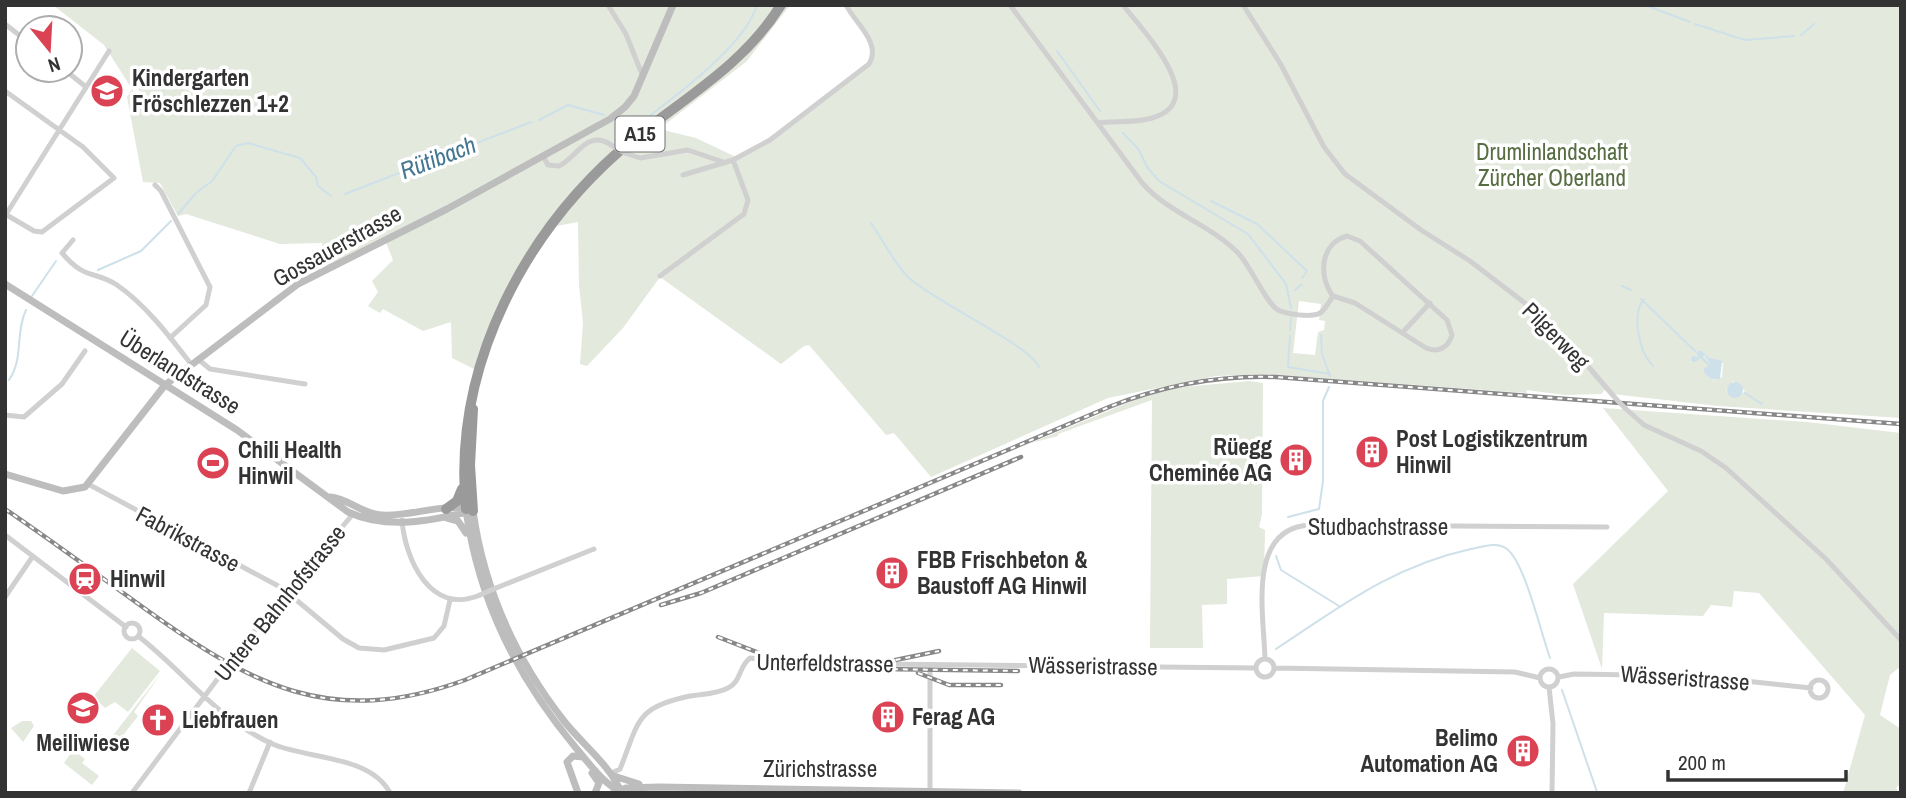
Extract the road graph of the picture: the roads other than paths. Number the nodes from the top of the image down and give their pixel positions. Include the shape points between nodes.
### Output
1 (608, 5) edge
2 (674, 5) edge
3 (781, 5) edge
4 (846, 5) edge
5 (1010, 5) edge
6 (1123, 5) edge
7 (1243, 5) edge
8 (109, 51) dead end
9 (643, 77) junction
10 (82, 84) edge
11 (86, 87) junction
12 (5, 91) edge
13 (1098, 122) junction
14 (58, 131) junction
15 (542, 156) junction
16 (730, 162) junction
17 (683, 175) dead end
18 (155, 185) dead end
19 (5, 215) edge
20 (73, 240) dead end
21 (660, 276) dead end
22 (5, 285) edge
23 (1333, 296) junction
24 (1430, 303) junction
25 (1402, 333) junction
26 (170, 338) junction
27 (85, 351) dead end
28 (198, 359) junction
29 (191, 364) junction
30 (305, 384) dead end
31 (165, 385) junction
32 (473, 402) junction
33 (5, 415) edge
34 (5, 474) edge
35 (88, 484) junction
36 (462, 485) junction
37 (331, 497) junction
38 (468, 511) junction
39 (444, 513) junction
40 (353, 514) junction
41 (402, 519) junction
42 (1607, 527) dead end
43 (5, 535) edge
44 (469, 538) junction
45 (594, 549) dead end
46 (33, 556) junction
47 (288, 592) junction
48 (5, 597) edge
49 (450, 600) junction
50 (126, 627) junction
51 (138, 636) junction
52 (1901, 640) edge
53 (1265, 659) junction
54 (930, 665) junction
55 (1255, 668) junction
56 (1274, 668) junction
57 (1559, 677) junction
58 (1540, 678) junction
59 (1549, 687) junction
60 (1811, 688) dead end
61 (204, 698) junction
62 (270, 743) junction
63 (584, 757) junction
64 (610, 774) junction
65 (659, 787) junction
66 (930, 791) edge
67 (620, 792) edge
68 (132, 793) edge
69 (248, 793) edge
70 (390, 793) edge
71 (578, 793) edge
72 (596, 793) edge
73 (1020, 793) edge
74 (1552, 793) edge

1 - 9 street via 626,34
2 - 9 main road, Gossauerstrasse
3 - 32 highway, A15 via 741,55 613,156 554,219 503,305
4 - 16 street via 871,43 870,62 788,129
5 - 13 street
6 - 13 street via 1172,71 1176,96 1154,117
7 - 52 street, Pilgerweg, bridge via 1324,147 1345,174 1540,315 1647,428 1721,464 1826,559
8 - 11 street
9 - 15 main road, Gossauerstrasse via 625,107 610,119
10 - 11 street
11 - 14 street
12 - 14 street
13 - 23 street via 1150,192 1240,255 1276,309 1317,315
14 - 19 street
14 - 19 street via 88,151 113,180 42,232
15 - 16 street, bridge via 548,165 559,166 596,139 640,158 688,150
15 - 28 main road, Gossauerstrasse via 303,281
16 - 17 street
16 - 21 street via 748,205 737,221
18 - 26 street via 211,287 206,305
20 - 26 street via 62,253 75,267 117,285
22 - 31 main road, Überlandstrasse
23 - 24 street via 1323,279 1324,261 1335,242 1350,236
23 - 25 street via 1355,303
24 - 25 street
24 - 25 street via 1451,327 1446,346 1430,350
26 - 29 street
27 - 33 street via 62,384 24,417
28 - 29 main road, Gossauerstrasse
28 - 30 street via 210,369
29 - 31 main road, Gossauerstrasse
31 - 35 main road, Gossauerstrasse
31 - 37 main road, Überlandstrasse
32 - 36 highway, A15 via 465,430
32 - 38 highway, A15
34 - 35 main road via 67,491
35 - 47 street, Fabrikstrasse
36 - 38 highway, A15
36 - 39 highway via 459,499
37 - 40 main road, Überlandstrasse
37 - 41 main road, Überlandstrasse via 367,513
38 - 39 main road, Überlandstrasse
38 - 44 main road
38 - 64 main road via 489,584 521,659 565,722
39 - 41 main road, Überlandstrasse
39 - 44 main road via 458,522
40 - 41 main road, Überlandstrasse via 377,522
40 - 47 street, Untere Bahnhofstrasse
41 - 49 street via 405,549 416,570 437,594
42 - 53 street, Studbachstrasse via 1291,528 1272,544 1264,561
43 - 46 street
44 - 63 main road via 485,595 509,652
45 - 49 street, bridge via 480,595
46 - 48 street
46 - 50 street
47 - 49 street, Fabrikstrasse via 348,643 377,650 436,637 444,626
47 - 61 street, Untere Bahnhofstrasse
50 - 51 street via 127,638
50 - 51 street via 136,625
51 - 61 street
53 - 55 street
53 - 56 street
54 - 55 street, Wässeristrasse
54 - 64 street, Unterfeldstrasse via 787,663 750,658 728,688 661,702 647,710 620,769
54 - 66 street
55 - 56 street via 1265,678
56 - 58 street via 1515,672
57 - 58 street via 1550,668
57 - 59 street
57 - 60 street, Wässeristrasse via 1700,676
58 - 59 street
59 - 74 street
61 - 62 street
61 - 68 street, Untere Bahnhofstrasse
62 - 69 street
62 - 70 street via 366,770
63 - 67 main road
63 - 71 main road via 573,756 567,763
63 - 72 main road via 599,782
64 - 65 main road
64 - 67 main road
65 - 66 main road, Zürichstrasse
65 - 67 main road, Zürichstrasse
66 - 73 main road, Zürichstrasse

